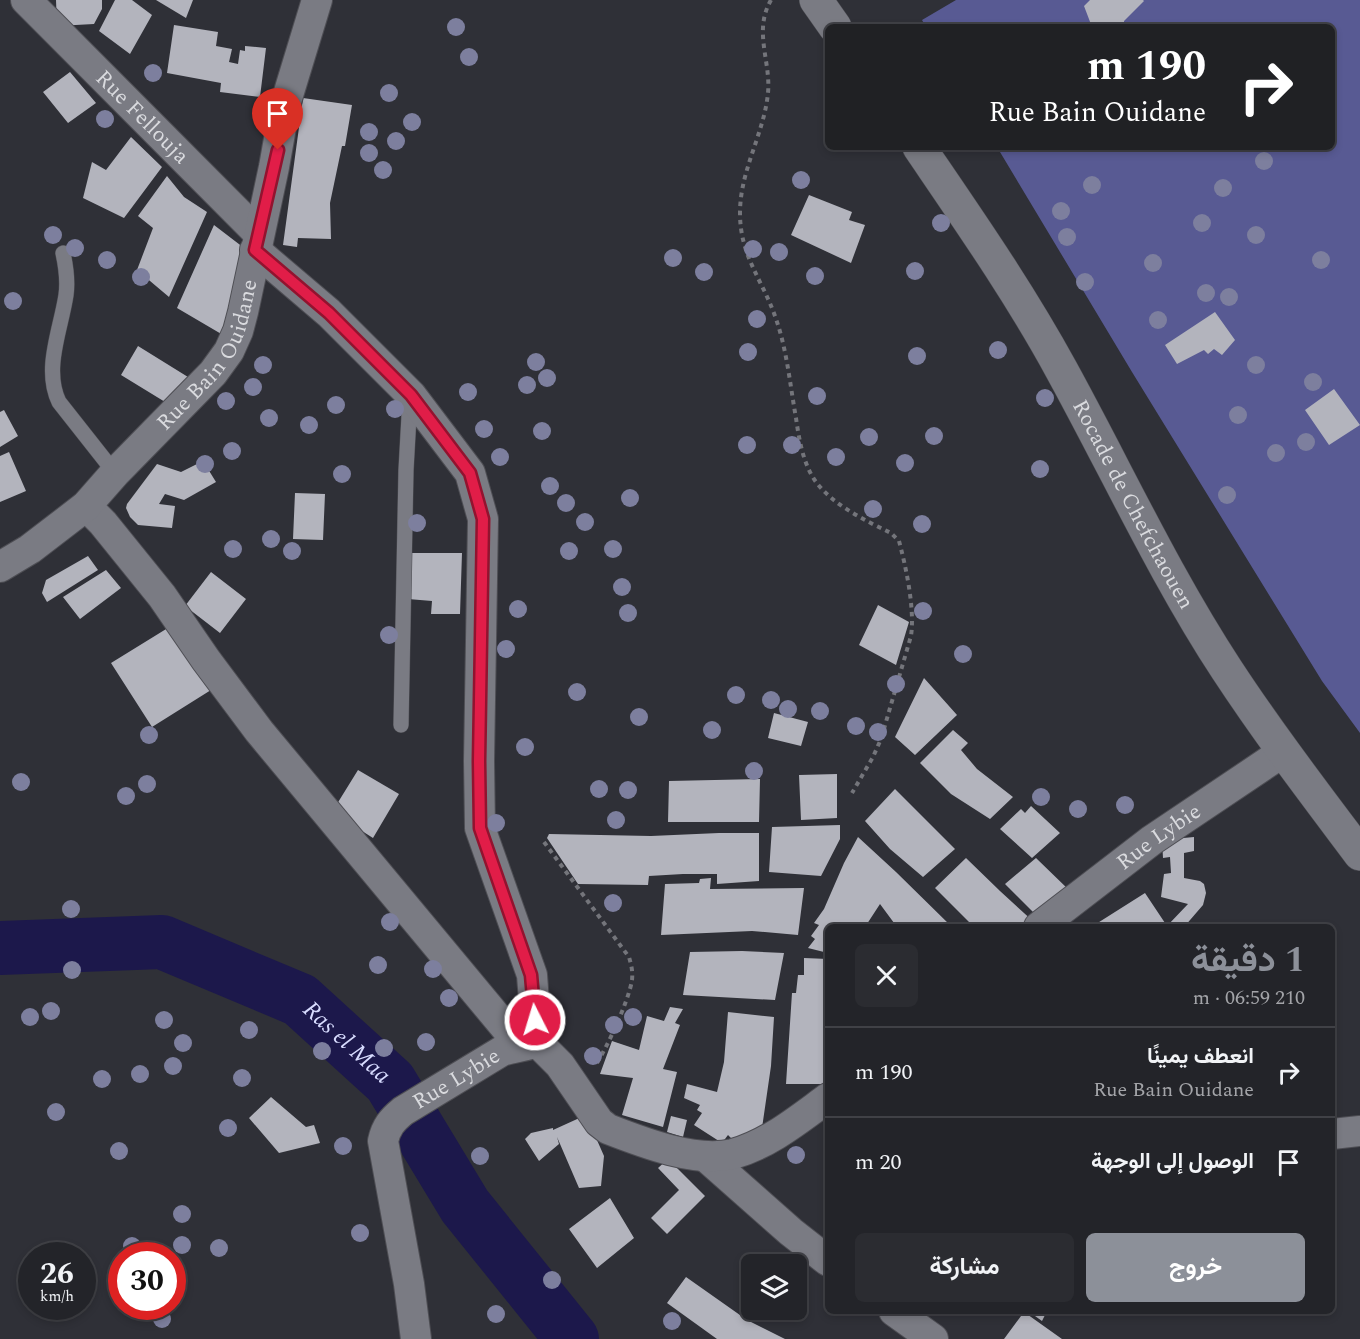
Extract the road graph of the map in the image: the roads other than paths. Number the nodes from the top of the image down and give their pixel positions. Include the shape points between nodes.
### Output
1 (26, 0) edge
2 (317, 0) edge
3 (816, 0) edge
4 (833, 24) edge
5 (921, 150) edge
6 (257, 242) junction
7 (63, 253) dead end
8 (411, 395) junction
9 (115, 473) junction
10 (86, 506) junction
11 (0, 567) edge
12 (401, 725) dead end
13 (1283, 752) junction
14 (1360, 854) edge
15 (1043, 924) edge
16 (520, 1046) junction
17 (825, 1100) edge
18 (1360, 1131) edge
19 (1335, 1134) edge
20 (705, 1156) junction
21 (825, 1259) edge
22 (898, 1314) edge
23 (416, 1339) edge
24 (933, 1339) edge

1 - 6 street, Rue Fellouja
2 - 6 street, Rue Bain Ouidane via 287,97
3 - 4 main road
5 - 13 main road, Rocade de Chefchaouen via 1059,366 1163,564
6 - 8 street, Rue Fellouja
6 - 9 street, Rue Bain Ouidane via 243,312 229,351 213,373
7 - 9 lane via 66,293 53,363 54,392
8 - 12 lane
8 - 16 street, Rue Fellouja via 470,473 483,519 480,828 531,975
9 - 10 street, Rue Bain Ouidane
10 - 11 street, Rue Bain Ouidane
10 - 16 street via 162,596 259,731
13 - 14 main road, Rocade de Chefchaouen
13 - 15 street, Rue Lybie via 1162,833
16 - 20 street via 560,1065 608,1129
16 - 23 street, Rue Lybie via 403,1111 385,1131 383,1141
17 - 20 street via 761,1143 732,1154
18 - 19 street
20 - 21 street
22 - 24 street

